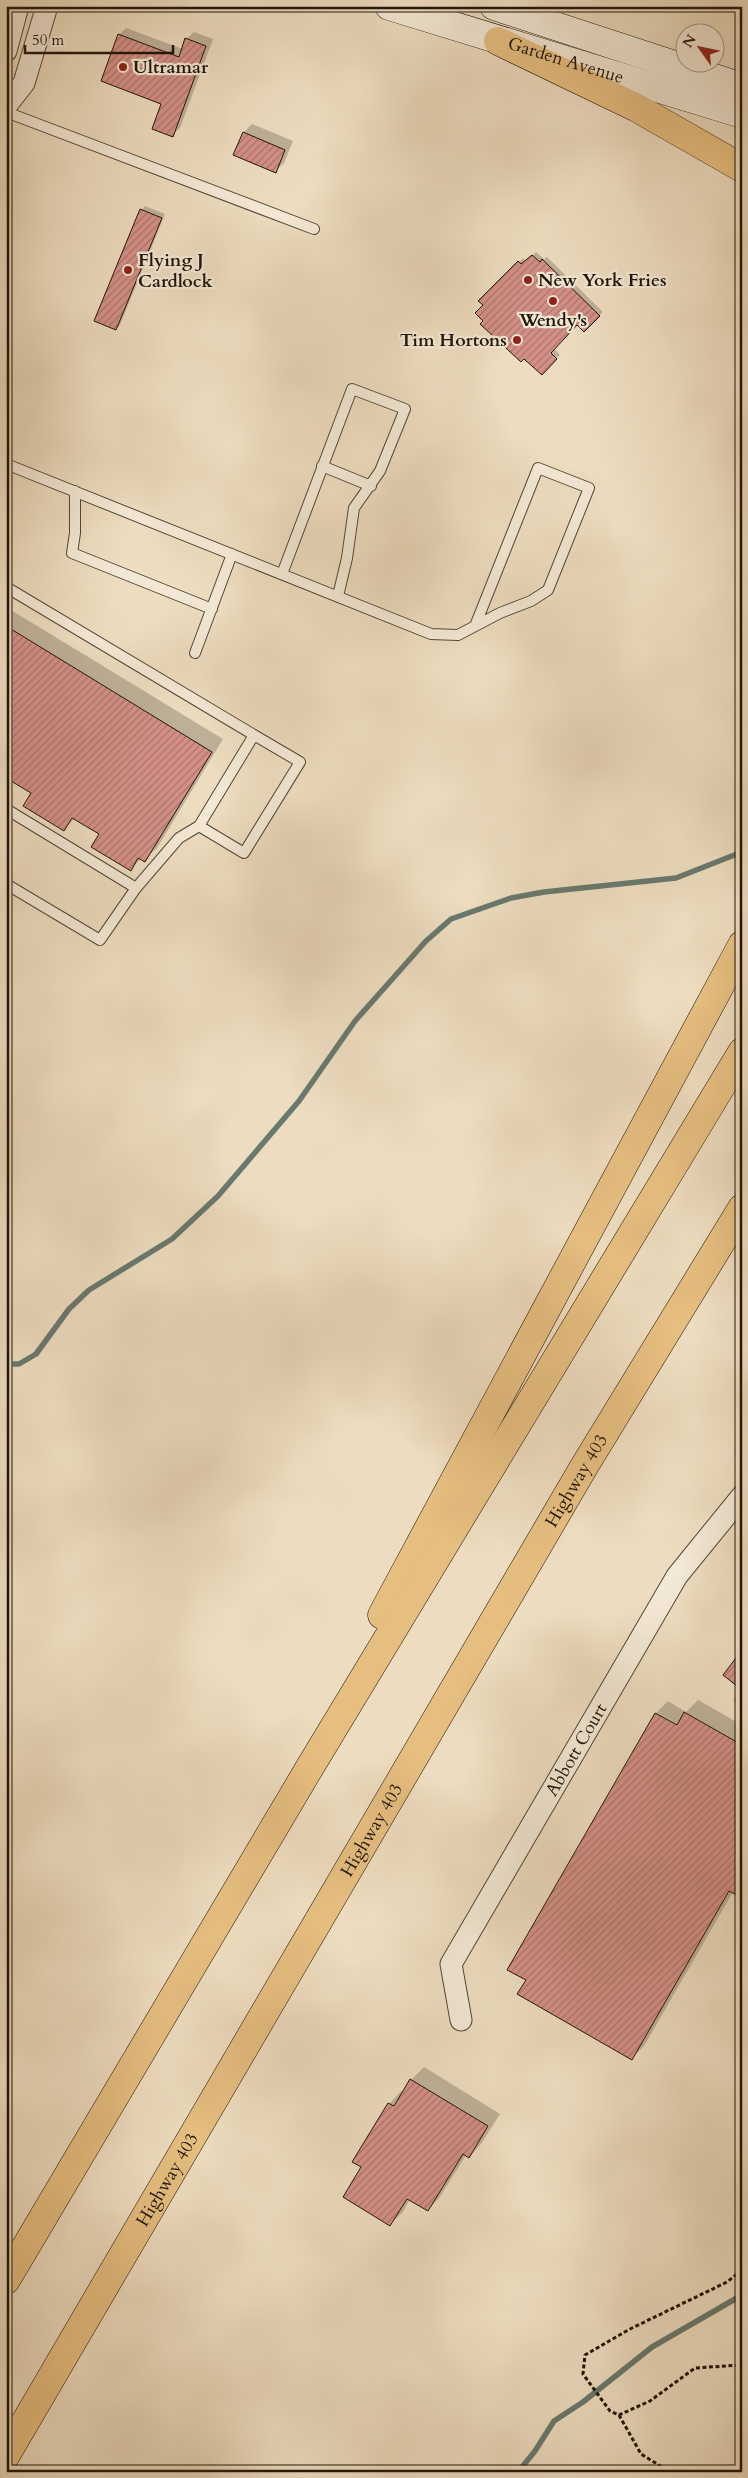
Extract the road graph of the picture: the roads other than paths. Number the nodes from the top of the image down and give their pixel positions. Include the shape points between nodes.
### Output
1 (18, 6) edge
2 (47, 6) edge
3 (389, 6) edge
4 (494, 6) edge
5 (498, 41) junction
6 (6, 51) edge
7 (742, 87) edge
8 (6, 106) edge
9 (6, 112) edge
10 (742, 114) edge
11 (742, 168) edge
12 (314, 229) dead end
13 (6, 464) edge
14 (322, 466) junction
15 (371, 486) junction
16 (75, 491) junction
17 (232, 554) junction
18 (282, 574) junction
19 (6, 587) edge
20 (338, 596) junction
21 (212, 609) junction
22 (475, 626) junction
23 (195, 653) dead end
24 (254, 735) junction
25 (6, 809) edge
26 (199, 826) junction
27 (6, 884) edge
28 (136, 888) junction
29 (742, 945) edge
30 (742, 1052) edge
31 (742, 1208) edge
32 (742, 1237) edge
33 (585, 1465) junction
34 (742, 1496) edge
35 (310, 1767) junction
36 (461, 2020) dead end
37 (6, 2280) edge
38 (6, 2455) edge

1 - 6 street
2 - 8 street via 24,83
3 - 5 main road, Garden Avenue
4 - 7 main road, Garden Avenue
5 - 10 main road, Garden Avenue
5 - 11 highway via 637,108
9 - 12 lane
13 - 16 lane
14 - 15 lane
14 - 15 lane via 352,389 405,409
14 - 18 lane
15 - 20 lane via 354,508
16 - 17 lane
16 - 21 lane via 72,553
17 - 18 lane
17 - 21 lane
18 - 20 lane
19 - 24 lane
20 - 22 lane via 431,634 458,635
21 - 23 lane
22 - 22 lane via 548,590 589,488 538,468
24 - 26 lane
24 - 26 lane via 300,762 244,853
25 - 28 lane
26 - 28 lane via 179,838
27 - 28 lane via 100,940
29 - 35 highway via 337,1698
30 - 35 highway
31 - 33 highway, Highway 403
32 - 33 highway via 620,1431
33 - 38 highway, Highway 403
34 - 36 street, Abbott Court via 677,1576 451,1964
35 - 37 highway

